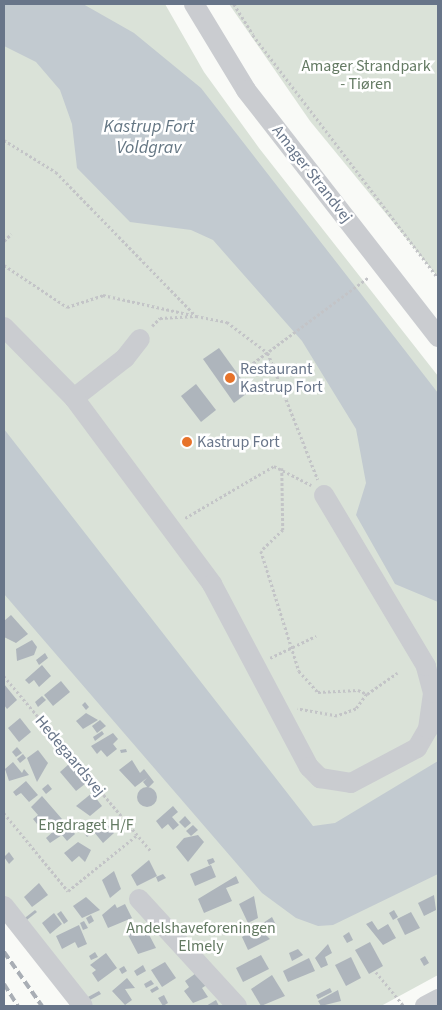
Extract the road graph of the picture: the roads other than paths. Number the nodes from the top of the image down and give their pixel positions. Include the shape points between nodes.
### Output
1 (194, 4) edge
2 (4, 328) edge
3 (438, 337) edge
4 (140, 339) dead end
5 (74, 398) junction
6 (324, 495) road end
7 (139, 899) dead end
8 (4, 906) edge
9 (438, 999) edge
10 (84, 1006) edge
11 (238, 1006) edge
12 (425, 1006) edge

1 - 3 street, Amager Strandvej via 246,90
2 - 5 street
4 - 5 street via 125,358
5 - 6 street via 212,584 309,767 320,778 335,783 351,783 417,748 434,709 426,666
7 - 11 street
8 - 10 street
9 - 12 street

